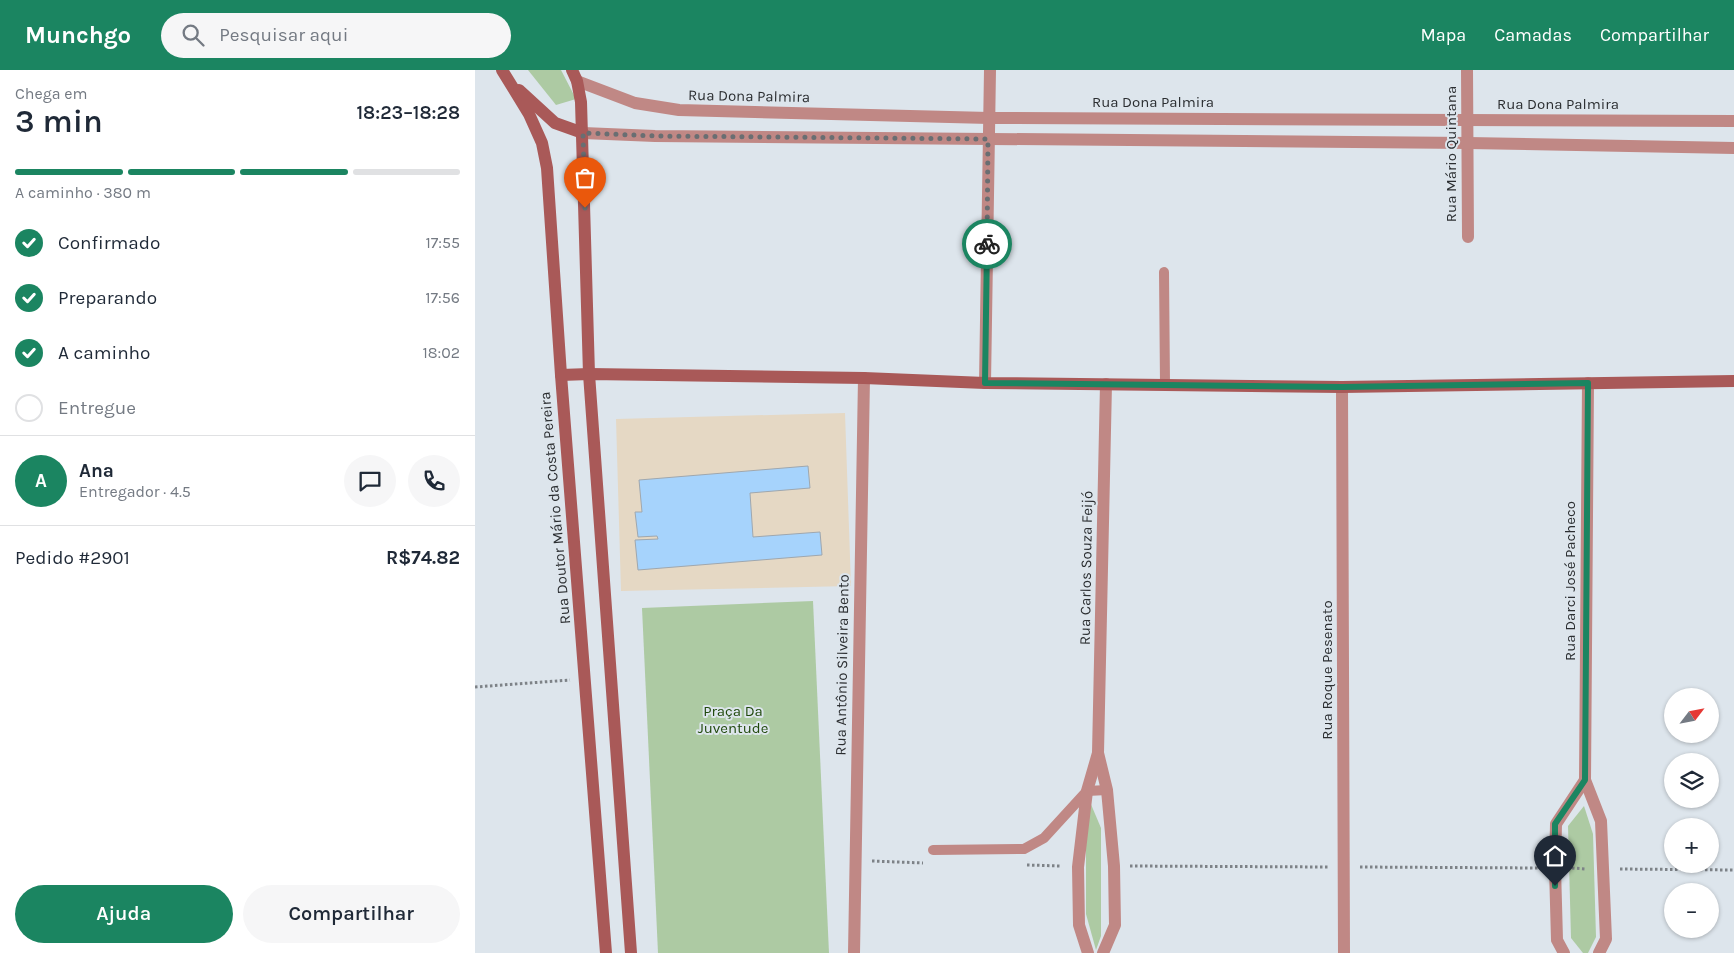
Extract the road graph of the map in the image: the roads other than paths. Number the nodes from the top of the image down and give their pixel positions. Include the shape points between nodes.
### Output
1 (502, 70) edge
2 (990, 70) edge
3 (1467, 70) edge
4 (575, 75) edge
5 (511, 83) junction
6 (989, 118) junction
7 (1468, 120) junction
8 (1734, 121) edge
9 (583, 133) junction
10 (988, 139) junction
11 (1468, 143) junction
12 (1734, 148) edge
13 (1468, 237) dead end
14 (1164, 272) dead end
15 (589, 374) junction
16 (561, 375) junction
17 (864, 378) junction
18 (1734, 381) edge
19 (985, 383) junction
20 (1588, 383) junction
21 (1106, 384) junction
22 (1165, 384) junction
23 (1342, 387) junction
24 (1098, 753) junction
25 (1585, 780) junction
26 (1107, 790) junction
27 (1087, 791) junction
28 (933, 850) dead end
29 (606, 953) edge
30 (631, 953) edge
31 (854, 953) edge
32 (1088, 953) edge
33 (1103, 953) edge
34 (1344, 953) edge
35 (1564, 953) edge
36 (1599, 953) edge

1 - 5 main road, Rua Doutor Mário da Costa Pereira
2 - 6 street
3 - 7 street, Rua Mário Quintana
4 - 6 street, Rua Dona Palmira via 635,102 679,110
4 - 9 main road
5 - 9 main road via 555,123
5 - 16 main road, Rua Doutor Mário da Costa Pereira via 542,143 547,168
6 - 7 street, Rua Dona Palmira
6 - 10 street
7 - 8 street, Rua Dona Palmira
7 - 11 street, Rua Mário Quintana
9 - 10 street
9 - 15 main road
10 - 11 street
10 - 19 street
11 - 12 street
11 - 13 street, Rua Mário Quintana
14 - 22 lane
15 - 16 main road
15 - 17 main road
15 - 30 main road
16 - 29 main road, Rua Doutor Mário da Costa Pereira
17 - 19 main road
17 - 31 street, Rua Antônio Silveira Bento
18 - 20 main road
19 - 21 main road
20 - 23 main road
20 - 25 street, Rua Darci José Pacheco
21 - 22 main road
21 - 24 street, Rua Carlos Souza Feijó
22 - 23 main road
23 - 34 street, Rua Roque Pesenato
24 - 26 street, Rua Carlos Souza Feijó
24 - 27 street, Rua Carlos Souza Feijó
25 - 35 street via 1555,824 1557,940
25 - 36 street, Rua Darci José Pacheco via 1601,821 1606,939
26 - 27 lane
26 - 33 street, Rua Carlos Souza Feijó via 1115,925
27 - 28 lane via 1044,838 1024,849
27 - 32 street, Rua Carlos Souza Feijó via 1078,867 1079,925

